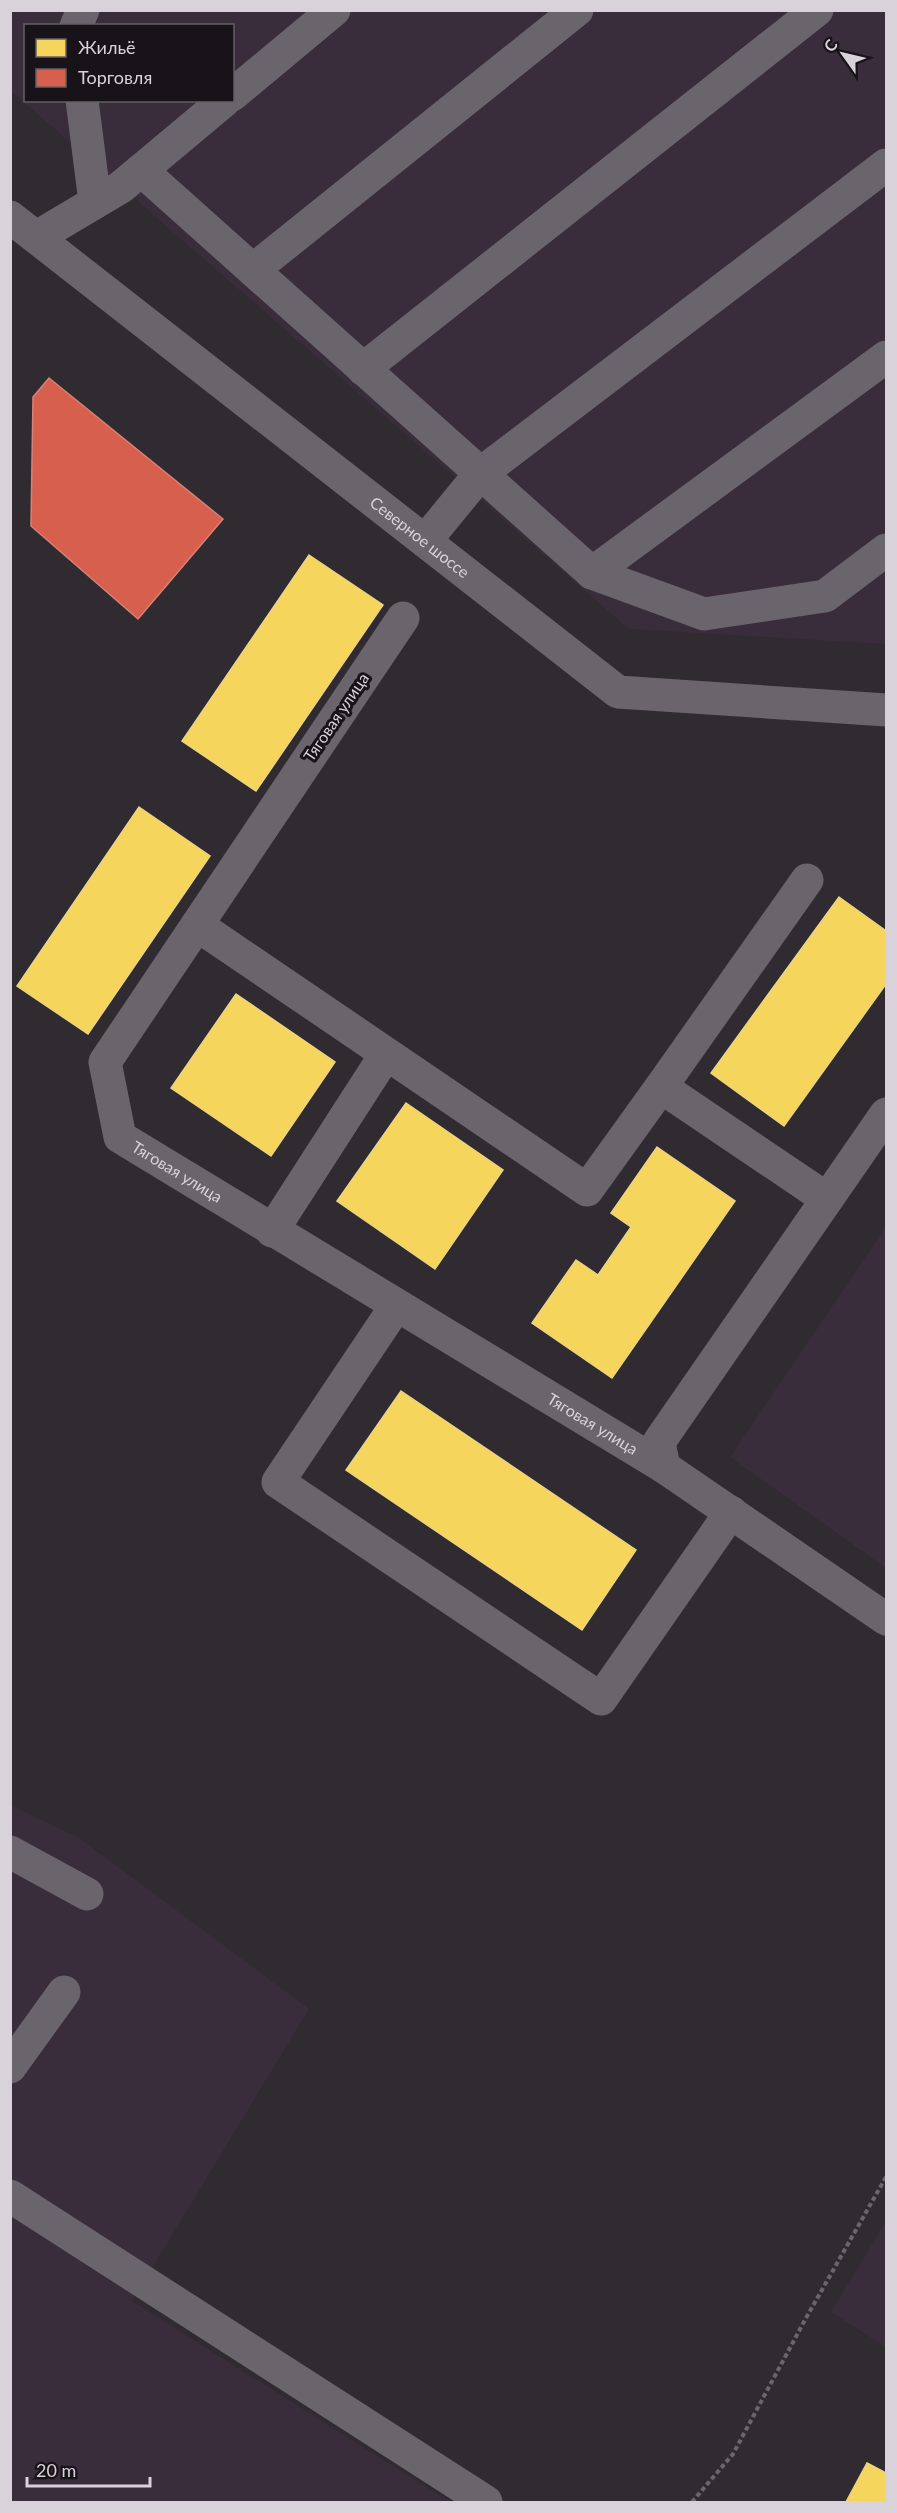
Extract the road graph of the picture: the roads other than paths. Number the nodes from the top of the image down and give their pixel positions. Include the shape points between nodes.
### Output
1 (83, 10) edge
2 (334, 10) edge
3 (577, 10) edge
4 (817, 10) edge
5 (77, 24) edge
6 (234, 93) edge
7 (81, 102) edge
8 (223, 102) edge
9 (886, 165) edge
10 (141, 170) junction
11 (95, 202) junction
12 (10, 217) edge
13 (37, 237) junction
14 (253, 270) junction
15 (886, 357) edge
16 (363, 369) junction
17 (480, 474) junction
18 (424, 541) junction
19 (886, 550) edge
20 (592, 573) junction
21 (403, 618) dead end
22 (886, 710) edge
23 (807, 880) dead end
24 (197, 925) junction
25 (386, 1053) junction
26 (661, 1087) junction
27 (886, 1114) edge
28 (827, 1199) junction
29 (272, 1231) junction
30 (396, 1306) junction
31 (664, 1467) junction
32 (731, 1512) junction
33 (886, 1619) edge
34 (10, 1852) edge
35 (87, 1894) dead end
36 (64, 1992) dead end
37 (10, 2067) edge
38 (10, 2196) edge
39 (486, 2502) edge

1 - 5 street
2 - 6 street
3 - 14 street
4 - 16 street
7 - 11 street
8 - 10 street
9 - 17 street
10 - 11 street
10 - 14 street
11 - 13 street
12 - 13 main road, Северное шоссе
13 - 18 main road, Северное шоссе
14 - 16 street
15 - 20 street
16 - 17 street
17 - 18 street
17 - 20 street
18 - 22 main road, Северное шоссе via 618,692
19 - 20 street via 825,596 704,614
21 - 24 street, Тяговая улица
23 - 26 street
24 - 25 street
24 - 29 street, Тяговая улица via 105,1062 120,1137
25 - 26 street via 587,1191
25 - 29 street
26 - 28 street
27 - 28 street, Тяговая улица
28 - 31 street, Тяговая улица via 660,1442
29 - 30 street, Тяговая улица
30 - 31 street, Тяговая улица
30 - 32 street via 278,1482 601,1699
31 - 32 street, Тяговая улица
32 - 33 street, Тяговая улица
34 - 35 street
36 - 37 street
38 - 39 street

